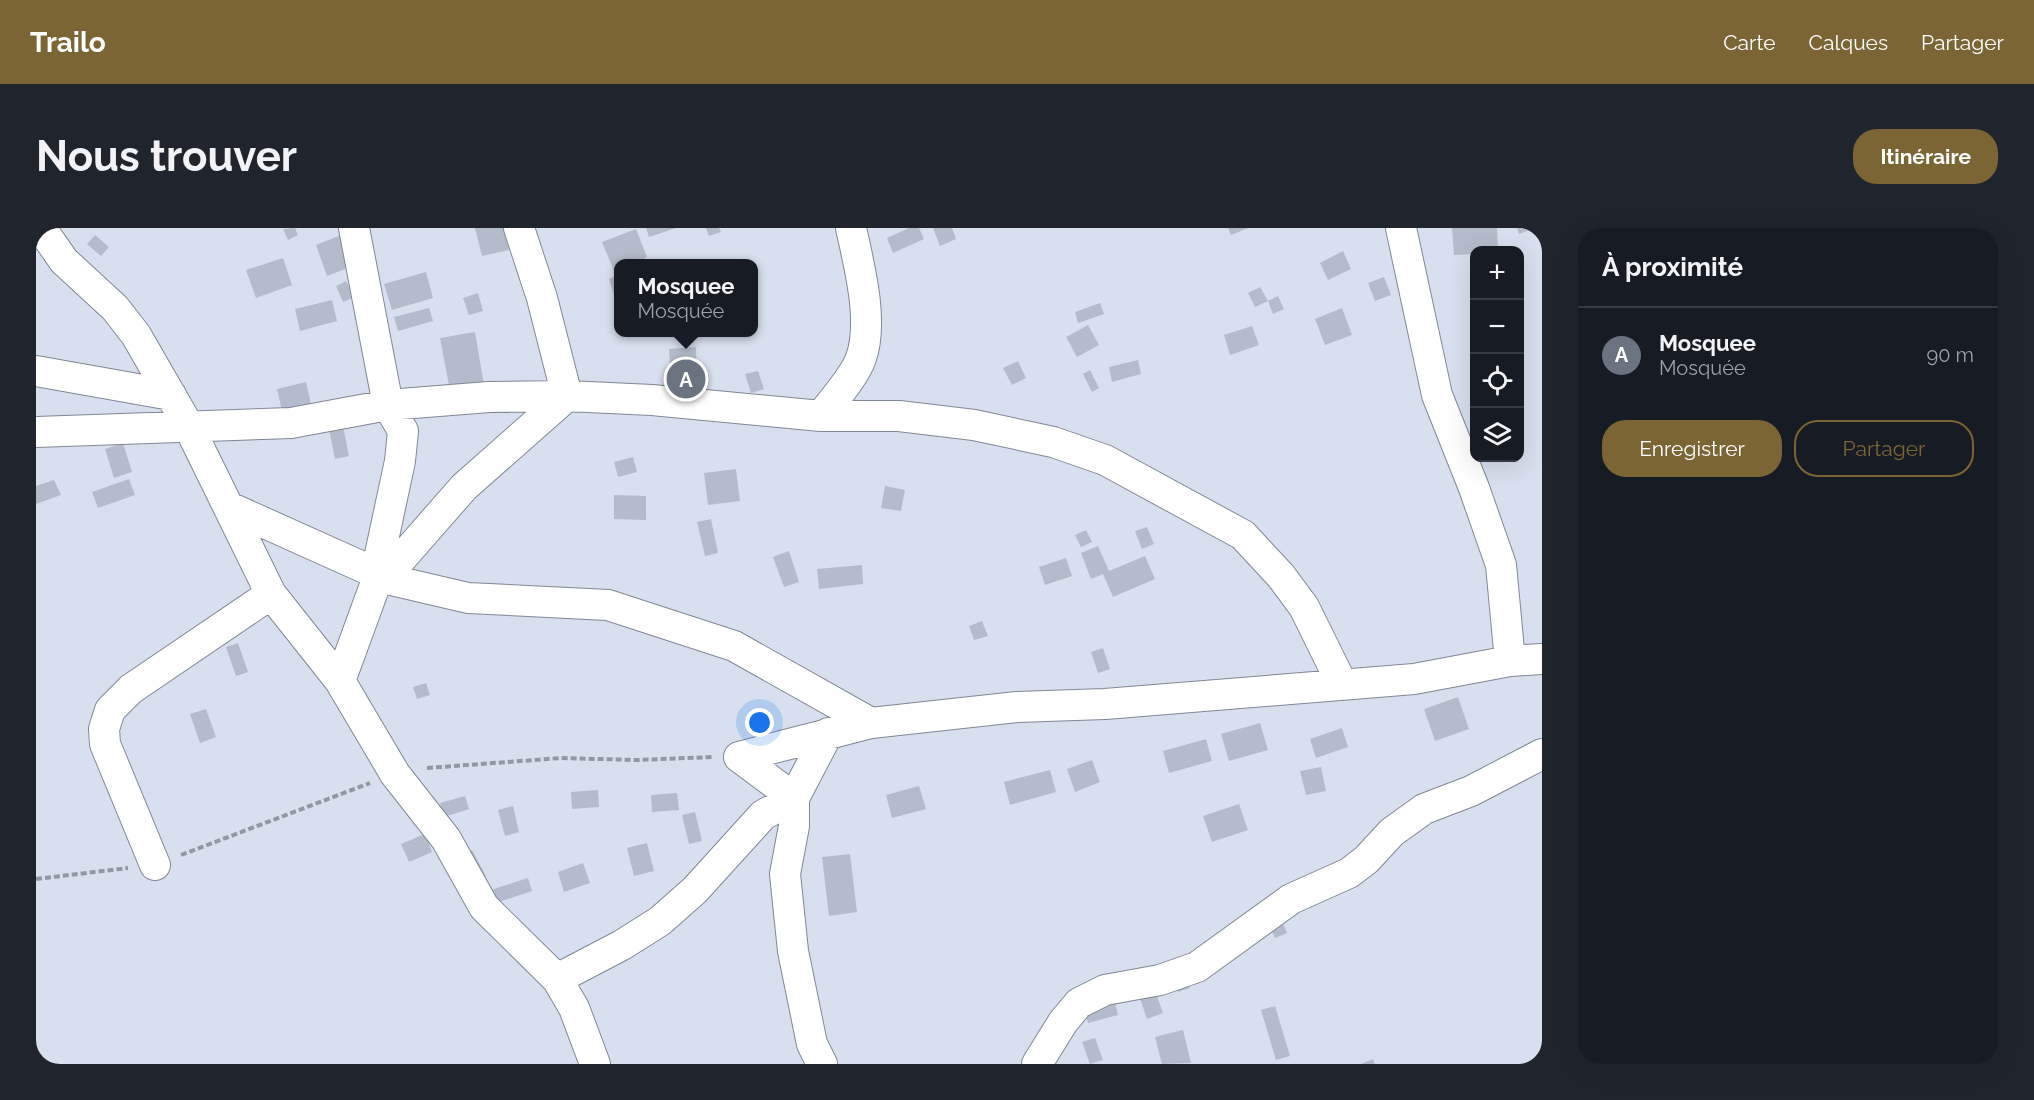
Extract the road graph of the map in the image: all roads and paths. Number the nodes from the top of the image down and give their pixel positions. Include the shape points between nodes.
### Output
1 (41, 228) edge
2 (354, 228) edge
3 (519, 228) edge
4 (851, 228) edge
5 (1401, 228) edge
6 (36, 371) edge
7 (171, 395) junction
8 (567, 396) junction
9 (388, 405) junction
10 (821, 416) junction
11 (189, 427) junction
12 (36, 432) edge
13 (229, 507) junction
14 (377, 575) junction
15 (271, 594) junction
16 (1542, 659) edge
17 (1510, 661) junction
18 (340, 681) junction
19 (1342, 684) junction
20 (872, 723) junction
21 (828, 733) junction
22 (1542, 754) edge
23 (795, 798) junction
24 (154, 865) dead end
25 (557, 979) junction
26 (595, 1064) edge
27 (822, 1064) edge
28 (1036, 1064) edge

1 - 7 street via 64,261 126,321
2 - 9 street
3 - 8 street
4 - 10 street via 867,334 860,360
5 - 17 street via 1437,395 1501,565
6 - 7 street
7 - 11 street
8 - 9 street
8 - 10 street
8 - 14 street via 464,487 400,560
9 - 11 street via 291,423
9 - 14 street via 403,431
10 - 19 street via 898,416 974,425 1053,442 1105,460 1243,535 1304,607
11 - 12 street
11 - 13 street
13 - 14 street
13 - 15 street
14 - 18 street
14 - 20 street via 468,598 608,605 734,646
15 - 18 street
15 - 24 street via 131,688 110,710 104,729 105,744
16 - 17 street
17 - 19 street via 1414,679
18 - 25 street via 395,774 446,839 484,907
19 - 20 street via 1105,704 1017,706
20 - 21 street
21 - 23 street
21 - 23 street via 739,757
22 - 28 street via 1471,791 1424,809 1392,832 1349,873 1291,899 1197,967 1160,980 1105,990 1079,1003
23 - 25 street via 763,815 695,890 660,921
23 - 27 street via 785,874 793,951 812,1044
25 - 26 street via 574,1008

